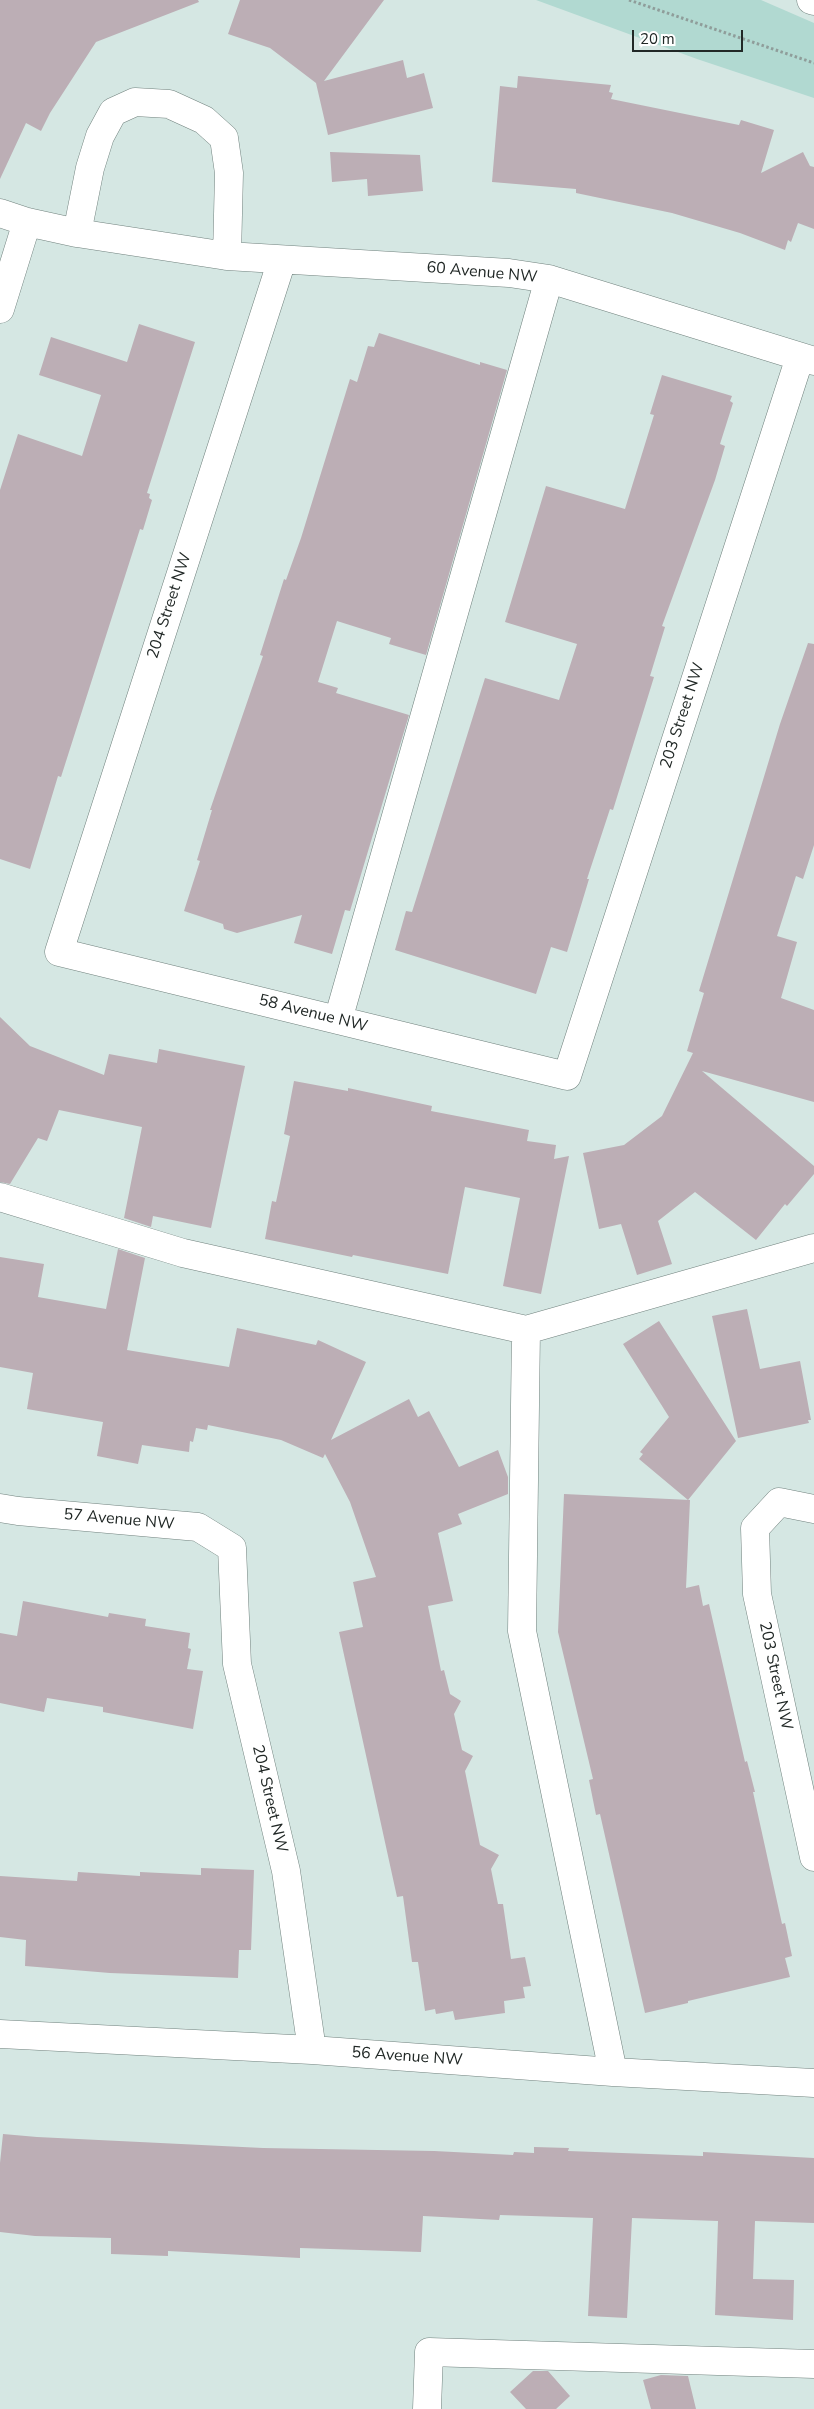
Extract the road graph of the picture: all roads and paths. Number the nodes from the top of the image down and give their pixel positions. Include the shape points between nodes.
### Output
1 (629, 0) edge
2 (814, 63) edge
3 (0, 213) edge
4 (27, 222) junction
5 (77, 233) junction
6 (227, 256) junction
7 (282, 260) junction
8 (549, 279) junction
9 (0, 309) edge
10 (807, 359) edge
11 (59, 952) joint
12 (338, 1020) junction
13 (567, 1076) joint
14 (0, 1196) edge
15 (814, 1248) edge
16 (526, 1330) junction
17 (0, 1508) edge
18 (814, 1509) edge
19 (232, 1548) joint
20 (814, 1857) edge
21 (0, 2034) edge
22 (312, 2050) junction
23 (613, 2072) junction
24 (814, 2083) edge
25 (814, 2364) edge
26 (427, 2409) edge

1 - 2 path
3 - 4 street, 60 Avenue NW
4 - 5 street, 60 Avenue NW
4 - 9 street
5 - 6 street, 60 Avenue NW
5 - 6 street via 90,168 100,136 113,112 135,102 169,104 204,120 224,138 229,173
6 - 7 street, 60 Avenue NW
7 - 8 street, 60 Avenue NW via 508,273
7 - 11 street, 204 Street NW
8 - 10 street, 60 Avenue NW
8 - 12 street
10 - 13 street, 203 Street NW
11 - 12 street, 58 Avenue NW
12 - 13 street, 58 Avenue NW
14 - 16 street via 183,1253
15 - 16 street
16 - 23 street via 522,1631
17 - 19 street, 57 Avenue NW via 198,1527
18 - 20 street, 203 Street NW via 780,1502 755,1528 757,1594
19 - 22 street, 204 Street NW via 237,1664 286,1871
21 - 22 street, 56 Avenue NW
22 - 23 street, 56 Avenue NW
23 - 24 street, 56 Avenue NW
25 - 26 street via 428,2352

